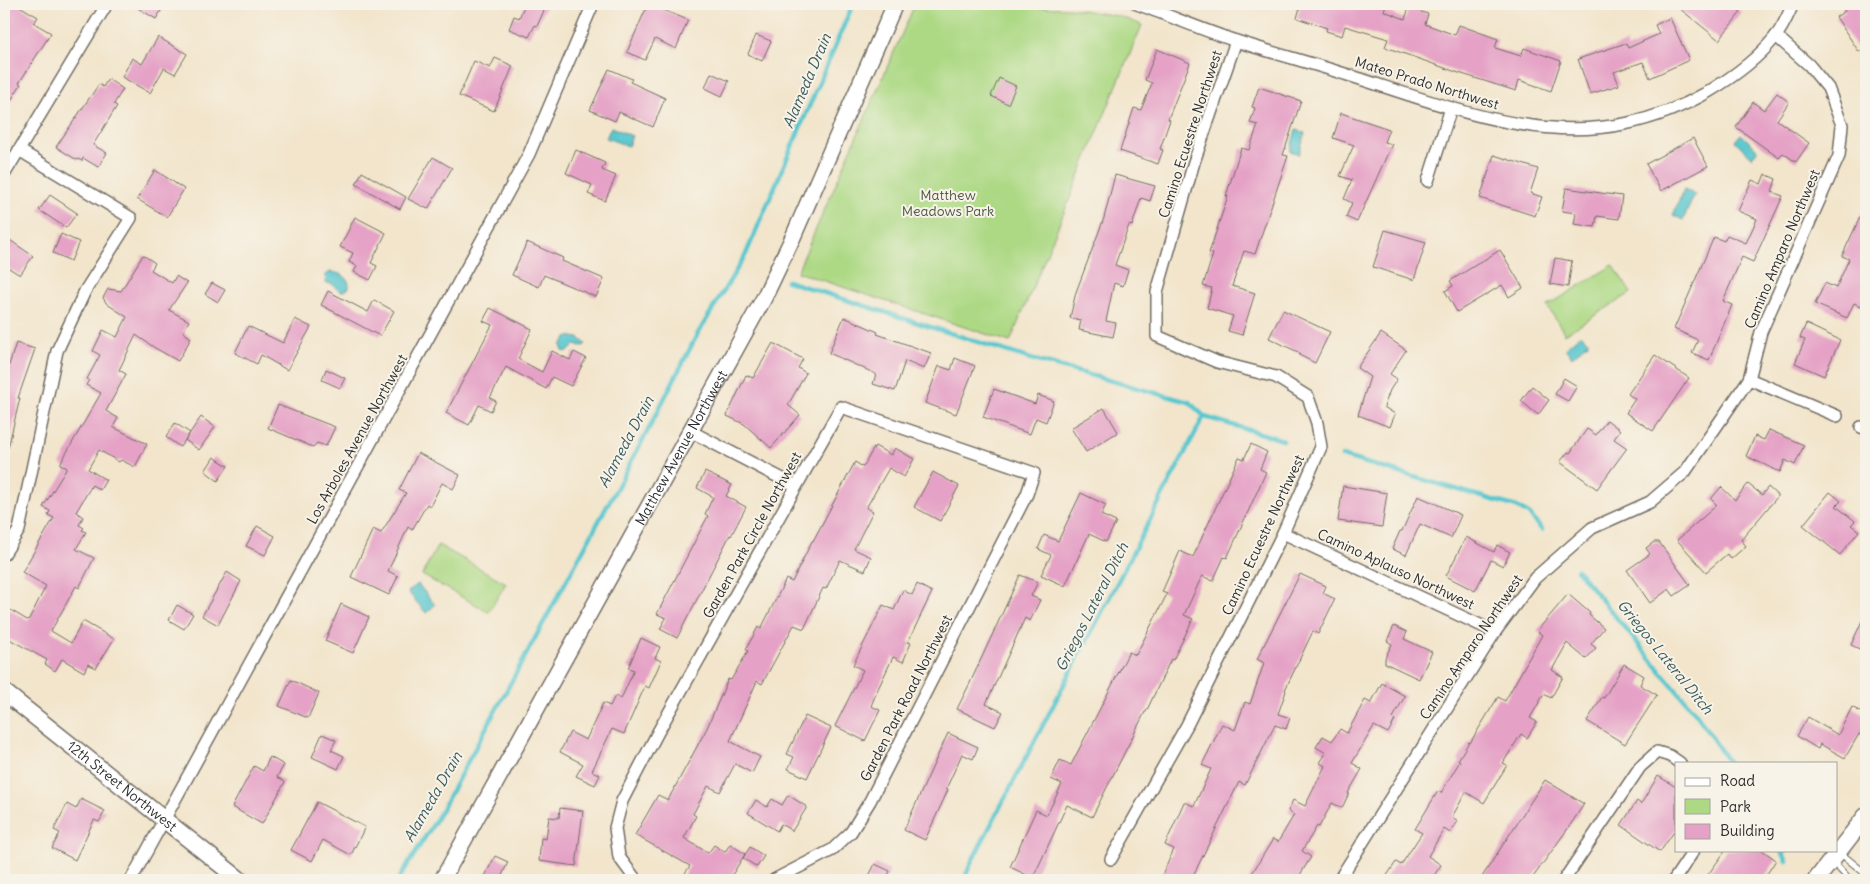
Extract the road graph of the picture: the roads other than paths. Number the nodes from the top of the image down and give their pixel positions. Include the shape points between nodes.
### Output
1 (107, 4) edge
2 (593, 4) edge
3 (895, 4) edge
4 (1137, 4) edge
5 (1793, 4) edge
6 (1776, 36) junction
7 (1236, 41) junction
8 (1451, 108) junction
9 (19, 150) junction
10 (4, 175) edge
11 (1428, 181) dead end
12 (1750, 379) junction
13 (1837, 416) dead end
14 (690, 431) junction
15 (796, 486) junction
16 (1027, 494) joint
17 (1283, 533) junction
18 (4, 554) edge
19 (1495, 632) junction
20 (4, 692) edge
21 (1679, 762) edge
22 (1866, 816) edge
23 (165, 820) junction
24 (1693, 852) edge
25 (1836, 857) junction
26 (1111, 859) dead end
27 (1866, 874) edge
28 (131, 880) edge
29 (240, 880) edge
30 (442, 880) edge
31 (636, 880) edge
32 (774, 880) edge
33 (1340, 880) edge
34 (1564, 880) edge
35 (1674, 880) edge
36 (1816, 880) edge
37 (1850, 880) edge

1 - 9 street
2 - 23 street, Los Arboles Avenue Northwest via 530,154
3 - 14 street, Matthew Avenue Northwest via 779,267
4 - 7 street, Mateo Prado Northwest
5 - 6 street, Mateo Prado Northwest
6 - 8 street, Mateo Prado Northwest via 1758,56 1727,81 1691,102 1640,121 1592,130 1536,128
6 - 12 street, Camino Amparo Northwest via 1809,65 1828,88 1842,125 1839,156 1762,332
7 - 8 street, Mateo Prado Northwest
7 - 17 street, Camino Ecuestre Northwest via 1194,162 1157,292 1157,336 1217,362 1276,377 1308,397 1321,448
8 - 11 street
9 - 10 street
9 - 18 street via 131,218 84,291 57,351 19,530
12 - 13 street
12 - 19 street, Camino Amparo Northwest via 1685,472 1650,502 1592,528 1535,578
14 - 15 street
14 - 30 street, Matthew Avenue Northwest
15 - 16 street, Garden Park Circle Northwest via 842,407 1034,473
15 - 31 street, Garden Park Circle Northwest via 622,801 615,828 619,857
16 - 32 street, Garden Park Road Northwest via 870,802 851,832 832,850
17 - 19 street, Camino Aplauso Northwest
17 - 26 street, Camino Ecuestre Northwest via 1187,724
19 - 33 street, Camino Amparo Northwest
20 - 23 main road, 12th Street Northwest
21 - 34 street via 1657,752 1640,767
22 - 25 main road
23 - 28 street, Los Arboles Avenue Northwest
23 - 29 main road, 12th Street Northwest
24 - 35 street
25 - 27 lane
25 - 36 main road
25 - 37 lane

